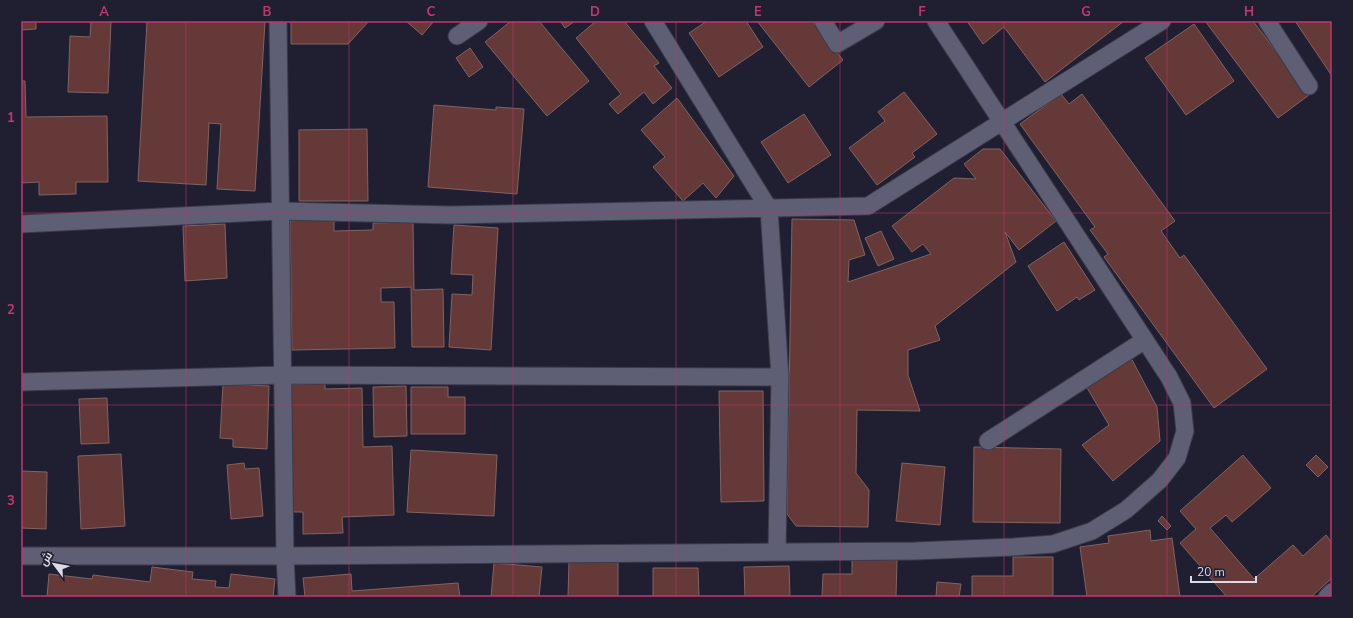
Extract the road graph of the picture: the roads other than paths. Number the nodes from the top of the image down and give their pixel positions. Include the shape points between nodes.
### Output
1 (278, 21) edge
2 (479, 21) edge
3 (653, 21) edge
4 (823, 21) edge
5 (876, 21) edge
6 (936, 21) edge
7 (1162, 21) edge
8 (1267, 21) edge
9 (457, 36) dead end
10 (1309, 86) dead end
11 (1002, 122) junction
12 (769, 209) junction
13 (281, 211) junction
14 (21, 224) edge
15 (1144, 340) junction
16 (283, 375) junction
17 (780, 376) junction
18 (21, 382) edge
19 (988, 441) dead end
20 (777, 551) junction
21 (21, 556) edge
22 (285, 556) junction
23 (1332, 592) edge
24 (287, 597) edge
25 (1327, 597) edge

1 - 13 street
2 - 9 street
3 - 12 street
4 - 5 street via 838,44
6 - 11 street
7 - 11 street
8 - 10 street
11 - 12 street via 868,206
11 - 15 street
12 - 13 street via 450,215
12 - 17 street
13 - 14 street
13 - 16 street
15 - 19 street
15 - 20 street via 1182,402 1185,431 1177,458 1160,480 1126,510 1092,532 1053,544 1013,547 915,551
16 - 17 street
16 - 18 street
16 - 22 street
17 - 20 street
20 - 22 street
21 - 22 street
22 - 24 street
23 - 25 street

